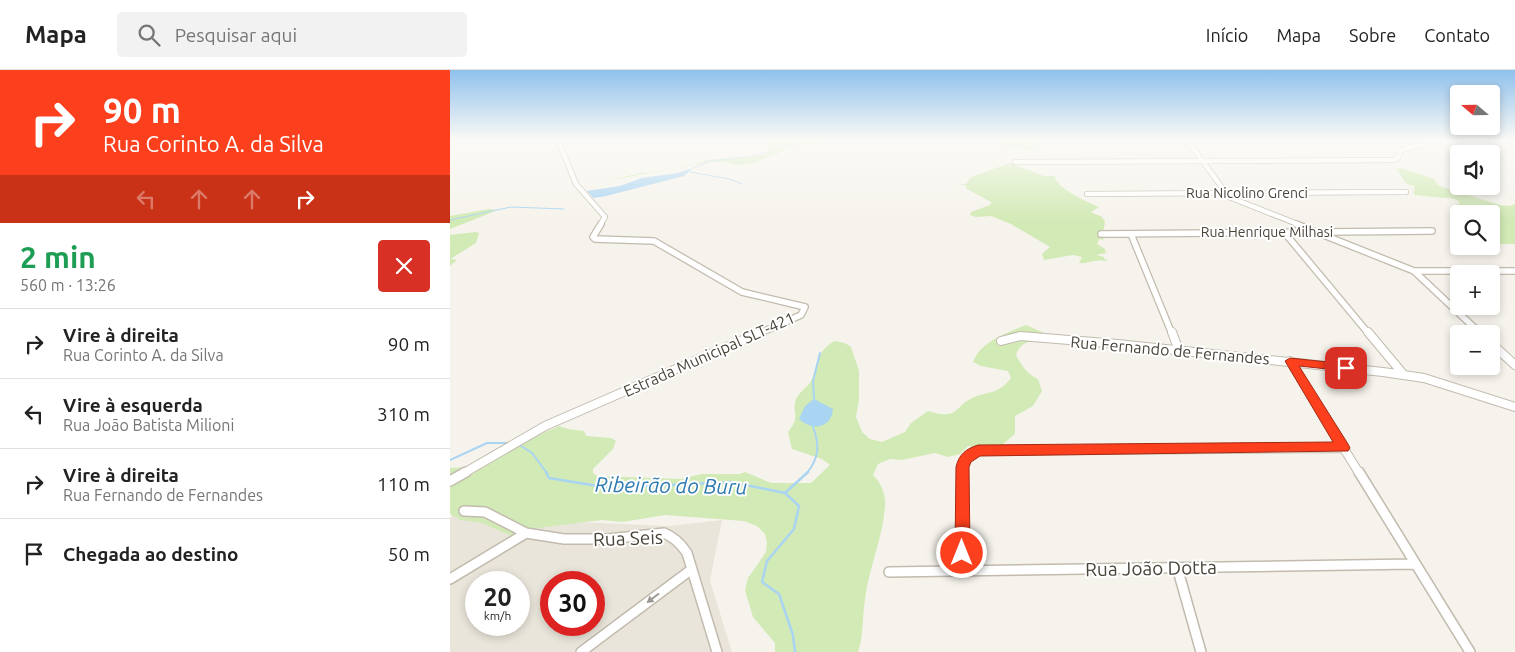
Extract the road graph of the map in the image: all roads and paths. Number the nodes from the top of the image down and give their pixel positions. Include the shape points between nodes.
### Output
1 (569, 167) edge
2 (1206, 167) edge
3 (1406, 192) dead end
4 (1087, 194) dead end
5 (1226, 194) junction
6 (1432, 231) dead end
7 (1284, 232) junction
8 (1319, 232) junction
9 (1101, 234) dead end
10 (1130, 234) junction
11 (1414, 271) junction
12 (1515, 271) edge
13 (1471, 325) edge
14 (1001, 341) dead end
15 (1178, 348) junction
16 (1500, 351) edge
17 (1290, 361) junction
18 (1515, 365) edge
19 (1404, 375) junction
20 (1515, 407) edge
21 (1343, 448) junction
22 (450, 481) edge
23 (464, 511) dead end
24 (526, 533) junction
25 (1414, 564) junction
26 (1176, 567) junction
27 (692, 569) junction
28 (962, 571) junction
29 (889, 572) dead end
30 (450, 579) edge
31 (581, 652) edge
32 (717, 652) edge
33 (1201, 652) edge
34 (1470, 652) edge

1 - 22 street, Estrada Municipal SLT-421 via 576,184 605,217 595,238 654,241 742,292 805,307 805,310 801,315 545,426
2 - 5 street
3 - 5 street, Rua Nicolino Grenci
4 - 5 street, Rua Nicolino Grenci
5 - 8 street via 1235,201
6 - 8 street, Rua Henrique Milhasi
7 - 8 street, Rua Henrique Milhasi
7 - 10 street, Rua Henrique Milhasi
7 - 19 street
8 - 11 street
9 - 10 street, Rua Henrique Milhasi
10 - 15 street
11 - 12 street
11 - 13 street
14 - 15 street, Rua Fernando de Fernandes via 1020,336
15 - 17 street, Rua Fernando de Fernandes
16 - 18 street
17 - 19 street, Rua Fernando de Fernandes
17 - 21 street
19 - 20 street, Rua Fernando de Fernandes via 1424,378
21 - 25 street
21 - 28 street via 978,450 964,459 962,467
23 - 24 street, Rua Seis via 485,512
24 - 27 street, Rua Seis via 585,540 664,533 680,543
24 - 30 street
25 - 26 street, Rua João Dotta
25 - 34 street
26 - 28 street, Rua João Dotta
26 - 33 street
27 -> 31 street
27 - 32 street, Rua Seis
28 - 29 street, Rua João Dotta

